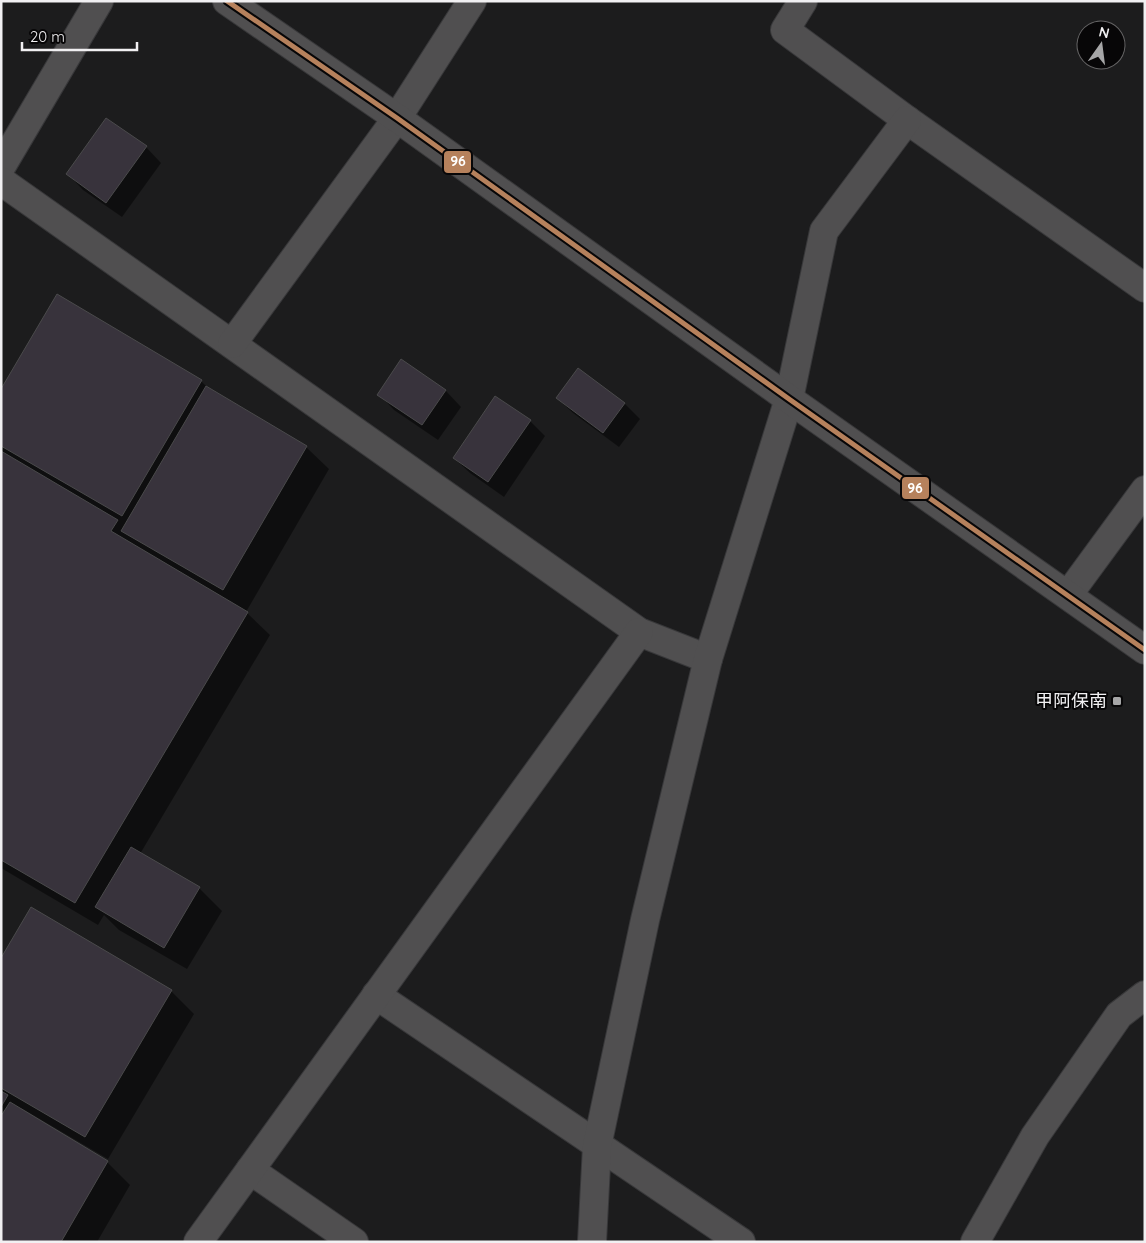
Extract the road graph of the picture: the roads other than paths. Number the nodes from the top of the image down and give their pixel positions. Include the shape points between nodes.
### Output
1 (99, 1) edge
2 (227, 1) edge
3 (472, 1) edge
4 (803, 1) edge
5 (397, 118) junction
6 (907, 120) junction
7 (1, 167) edge
8 (1, 181) edge
9 (1145, 288) edge
10 (232, 344) junction
11 (789, 399) junction
12 (1145, 490) edge
13 (1068, 595) junction
14 (639, 632) junction
15 (1145, 650) edge
16 (708, 659) junction
17 (376, 995) junction
18 (1145, 995) edge
19 (597, 1146) junction
20 (250, 1170) junction
21 (198, 1242) edge
22 (354, 1242) edge
23 (592, 1242) edge
24 (741, 1242) edge
25 (975, 1242) edge

1 - 7 street
2 - 5 street
3 - 5 street
4 - 6 street via 785,30
5 - 10 street
5 - 11 street
6 - 9 street
6 - 11 street via 824,231
8 - 10 street
10 - 14 street
11 - 13 street
11 - 16 street
12 - 13 street
13 - 15 street
14 - 16 street
14 - 17 street
16 - 19 street via 645,920
17 - 19 street
17 - 20 street
18 - 25 street via 1119,1015 1035,1136
19 - 23 street
19 - 24 street
20 - 21 street
20 - 22 street

